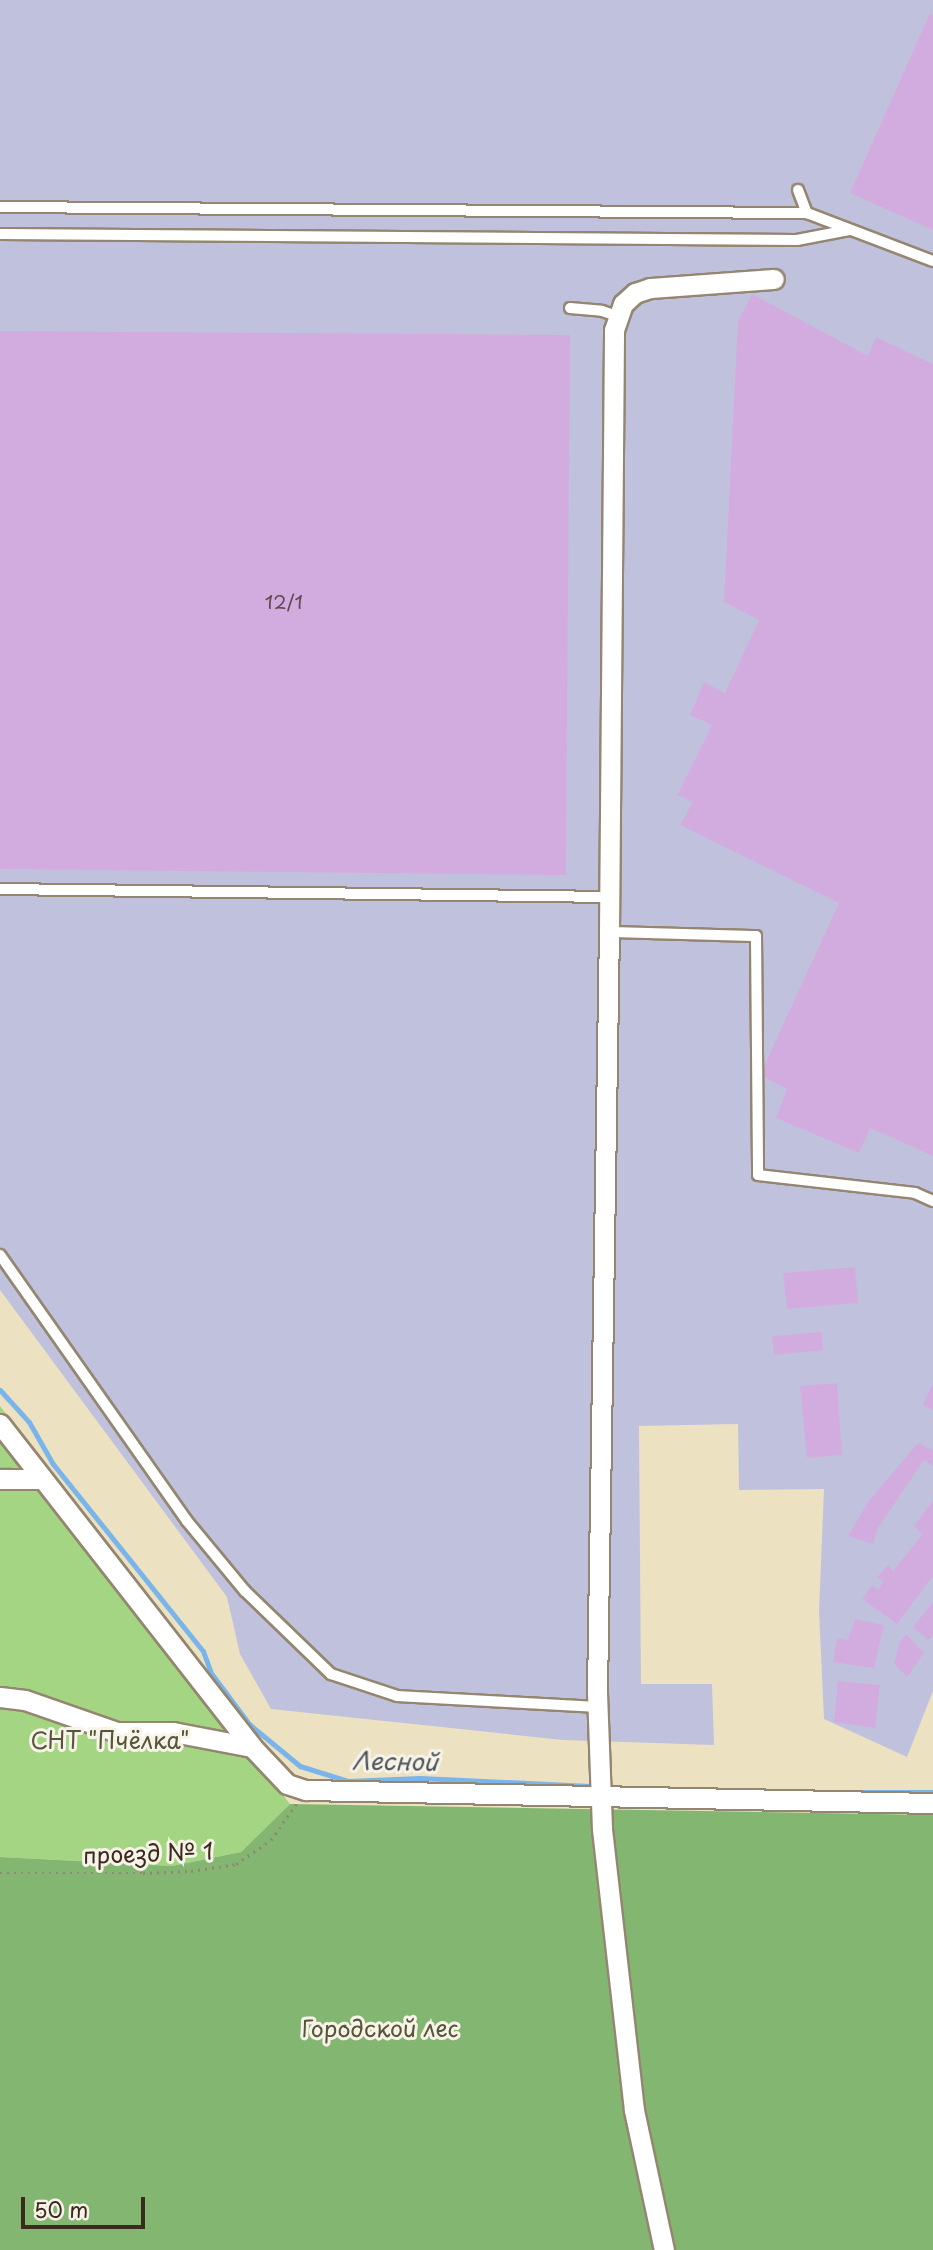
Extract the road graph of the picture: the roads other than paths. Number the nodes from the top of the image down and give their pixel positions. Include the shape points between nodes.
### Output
1 (798, 190) dead end
2 (0, 207) edge
3 (807, 213) junction
4 (853, 230) junction
5 (0, 234) edge
6 (933, 261) edge
7 (774, 279) dead end
8 (570, 308) dead end
9 (617, 316) junction
10 (0, 889) edge
11 (609, 897) junction
12 (609, 932) junction
13 (933, 1201) edge
14 (0, 1255) edge
15 (0, 1424) edge
16 (0, 1479) edge
17 (42, 1479) junction
18 (0, 1697) edge
19 (598, 1707) junction
20 (252, 1747) junction
21 (602, 1796) junction
22 (933, 1803) edge
23 (664, 2250) edge

1 - 3 lane
2 - 3 lane
3 - 4 lane
4 - 5 lane via 797,240
4 - 6 lane
7 - 9 street via 650,288 635,293
8 - 9 lane
9 - 11 street
10 - 11 lane
11 - 12 street
12 - 13 lane via 756,936 758,1175 915,1193
12 - 19 street
14 - 19 lane via 187,1521 245,1591 331,1674 397,1696
15 - 17 street
16 - 17 street
17 - 20 street
18 - 20 street via 25,1700 117,1732 173,1732
19 - 21 street
20 - 21 street via 287,1784 306,1790
21 - 22 street
21 - 23 street via 634,2110

